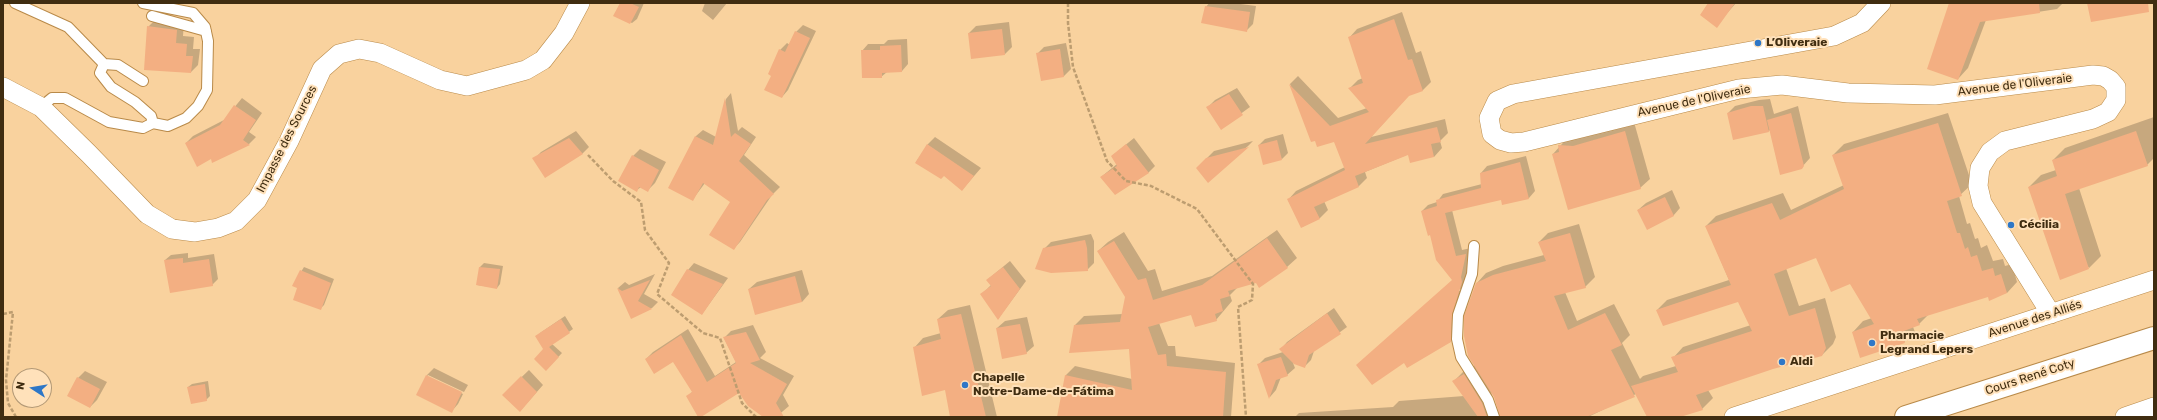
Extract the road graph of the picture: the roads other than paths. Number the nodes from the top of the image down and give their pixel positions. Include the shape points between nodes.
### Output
1 (15, 3) edge
2 (143, 3) edge
3 (580, 3) edge
4 (1881, 3) edge
5 (152, 16) dead end
6 (206, 31) junction
7 (104, 64) junction
8 (142, 81) dead end
9 (3, 87) edge
10 (41, 107) junction
11 (153, 123) junction
12 (1474, 246) dead end
13 (2154, 280) edge
14 (2050, 314) junction
15 (2154, 338) edge
16 (2154, 407) edge
17 (1494, 417) edge
18 (1734, 417) edge
19 (1906, 417) edge
20 (2125, 417) edge

1 - 7 lane via 68,27
2 - 6 lane via 193,13
3 - 10 street, Impasse des Sources via 564,33 543,60 526,70 467,86 440,80 380,52 360,49 339,54 322,69 289,141 257,200 236,221 218,228 195,232 172,229 147,214
4 - 14 street, Avenue de l'Oliveraie via 1862,23 1834,36 1513,94 1497,101 1489,118 1492,134 1510,143 1524,142 1739,89 1782,85 1848,93 1935,95 2093,75 2104,76 2116,87 2116,100 2108,112 2093,119 2005,141 1990,152 1980,168 1978,186 1982,203
5 - 6 lane
6 - 11 lane via 207,90 198,106 186,118 168,126
7 - 8 lane via 118,65
7 - 11 lane via 100,73 111,87 135,102 151,116
9 - 10 street, Impasse des Sources
10 - 11 lane via 52,98 65,98 109,122 143,128
12 - 17 lane via 1472,274 1458,315 1457,339 1461,357 1488,400
13 - 14 street, Avenue des Alliés
14 - 18 street, Avenue des Alliés
15 - 19 street, Cours René Coty
16 - 20 street

